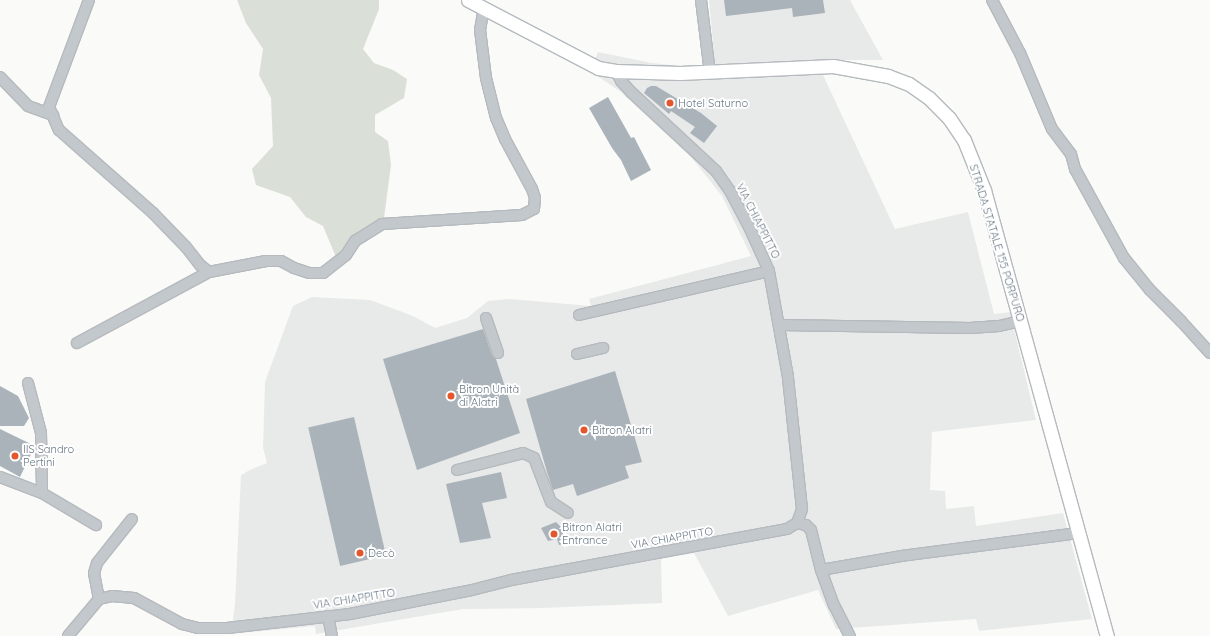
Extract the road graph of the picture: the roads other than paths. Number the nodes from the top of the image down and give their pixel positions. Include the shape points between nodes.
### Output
1 (89, 0) edge
2 (468, 0) edge
3 (701, 0) edge
4 (992, 0) edge
5 (484, 8) junction
6 (616, 71) junction
7 (710, 73) junction
8 (0, 77) edge
9 (53, 115) junction
10 (769, 271) junction
11 (210, 272) junction
12 (580, 315) dead end
13 (486, 318) dead end
14 (1021, 321) junction
15 (780, 325) junction
16 (77, 343) dead end
17 (603, 348) dead end
18 (498, 353) dead end
19 (1210, 353) edge
20 (577, 354) dead end
21 (28, 383) dead end
22 (457, 470) dead end
23 (0, 477) edge
24 (42, 493) junction
25 (568, 513) dead end
26 (132, 519) dead end
27 (797, 523) junction
28 (96, 525) dead end
29 (1078, 533) junction
30 (821, 570) junction
31 (99, 599) junction
32 (328, 616) junction
33 (68, 636) edge
34 (332, 636) edge
35 (850, 636) edge
36 (1107, 636) edge

1 - 9 street via 49,107
2 - 5 main road, STRADA STATALE 155 PORPURO
3 - 7 street
4 - 19 street via 1020,53 1052,129 1070,154 1075,169 1124,258 1150,290
5 - 6 main road, STRADA STATALE 155 PORPURO via 598,68
5 - 11 street via 480,30 496,118 504,139 532,189 535,198 534,209 522,215 382,224 355,242 346,255 324,273 309,273 281,261 266,261
6 - 7 main road, STRADA STATALE 155 PORPURO
6 - 10 street, VIA CHIAPPITTO via 620,81 716,171 730,191
7 - 14 main road, STRADA STATALE 155 PORPURO via 796,66 833,66 888,76 909,84 928,98 949,118 964,140 974,163
8 - 9 street via 28,106
9 - 11 street via 59,130 153,213 200,265
10 - 12 street
10 - 15 street, VIA CHIAPPITTO
11 - 16 street
13 - 18 street
14 - 15 street via 970,328
14 - 29 main road, STRADA STATALE 155 PORPURO
15 - 27 street, VIA CHIAPPITTO via 802,509
17 - 20 street
21 - 24 street via 41,434
22 - 25 street via 523,453 534,458 551,502
23 - 24 street
24 - 28 street
26 - 31 street via 97,564 94,573
27 - 30 street via 806,525 811,530
27 - 32 street, VIA CHIAPPITTO via 787,529 518,579 350,614
29 - 30 street via 908,555
29 - 36 main road, STRADA STATALE 155 PORPURO
30 - 35 street via 834,605
31 - 32 street, VIA CHIAPPITTO via 112,596 134,598 182,624 198,628 227,628
31 - 33 street
32 - 34 street

